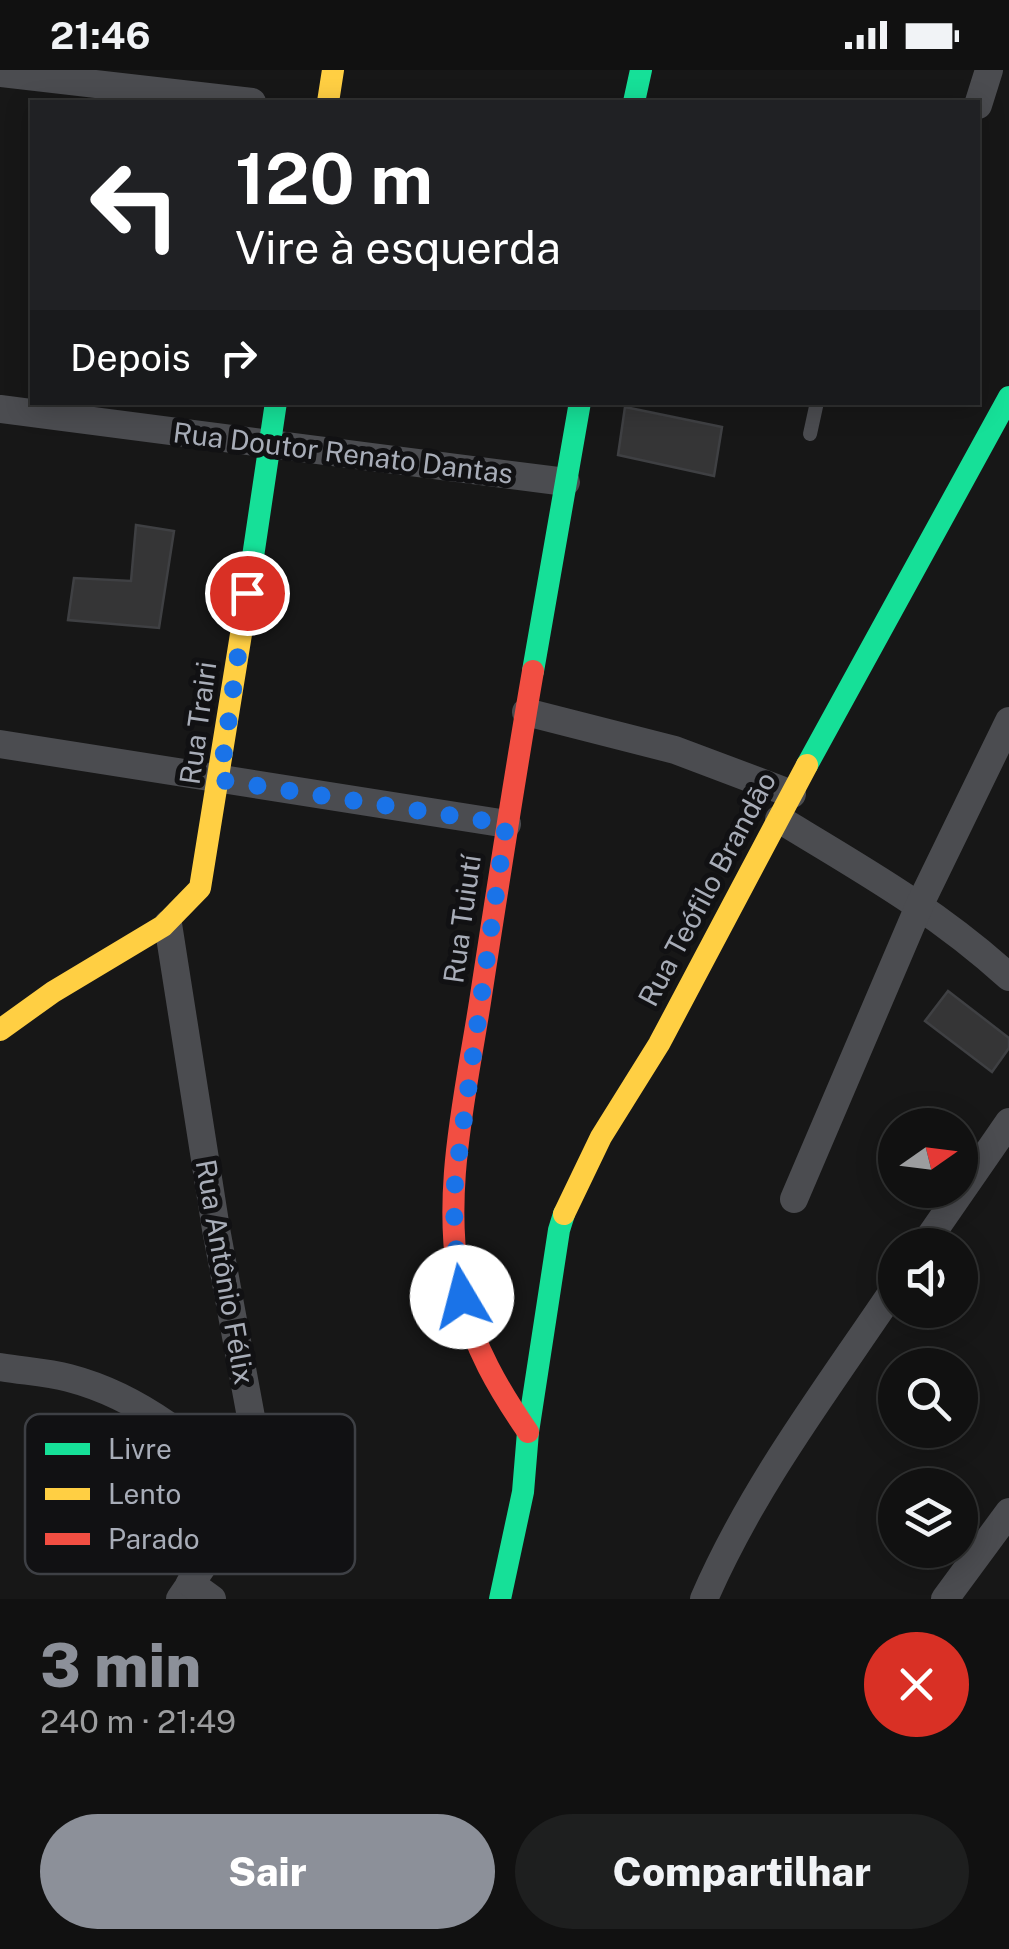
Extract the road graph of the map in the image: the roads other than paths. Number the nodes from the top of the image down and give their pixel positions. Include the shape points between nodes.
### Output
1 (334, 70) edge
2 (640, 70) edge
3 (988, 70) edge
4 (0, 73) edge
5 (235, 100) edge
6 (328, 100) edge
7 (634, 100) edge
8 (980, 100) edge
9 (1009, 397) edge
10 (276, 405) edge
11 (579, 405) edge
12 (816, 405) edge
13 (0, 409) edge
14 (810, 434) dead end
15 (269, 444) junction
16 (566, 482) junction
17 (526, 712) junction
18 (1009, 722) edge
19 (0, 744) edge
20 (220, 780) junction
21 (785, 806) junction
22 (506, 824) junction
23 (920, 904) junction
24 (168, 924) junction
25 (1009, 977) edge
26 (0, 1030) edge
27 (1009, 1122) edge
28 (794, 1199) dead end
29 (936, 1228) edge
30 (878, 1313) edge
31 (0, 1367) edge
32 (150, 1414) edge
33 (252, 1414) edge
34 (528, 1432) junction
35 (1009, 1512) edge
36 (501, 1590) edge
37 (704, 1599) edge
38 (945, 1599) edge

1 - 6 street
2 - 7 street
3 - 8 street
4 - 5 street
9 - 21 street, Rua Teófilo Brandão
10 - 15 street, Rua Trairi
11 - 16 street, Rua Tuiutí
12 - 14 lane
13 - 15 street, Rua Doutor Renato Dantas
15 - 16 street, Rua Doutor Renato Dantas
15 - 20 street, Rua Trairi
16 - 17 street, Rua Tuiutí
17 - 21 street via 674,750
17 - 22 street, Rua Tuiutí
18 - 23 street
19 - 20 street
20 - 22 street
20 - 24 street, Rua Trairi via 204,875 192,901
21 - 23 street
21 - 34 street, Rua Teófilo Brandão via 660,1044 571,1194 556,1248
22 - 34 street, Rua Tuiutí via 460,1133 454,1231 467,1319 484,1364
23 - 25 street
23 - 28 street
24 - 26 street
24 - 33 street, Rua Antônio Félix
27 - 29 street
30 - 37 street via 776,1462
31 - 32 street via 67,1378
34 - 36 street, Rua Teófilo Brandão
35 - 38 street

